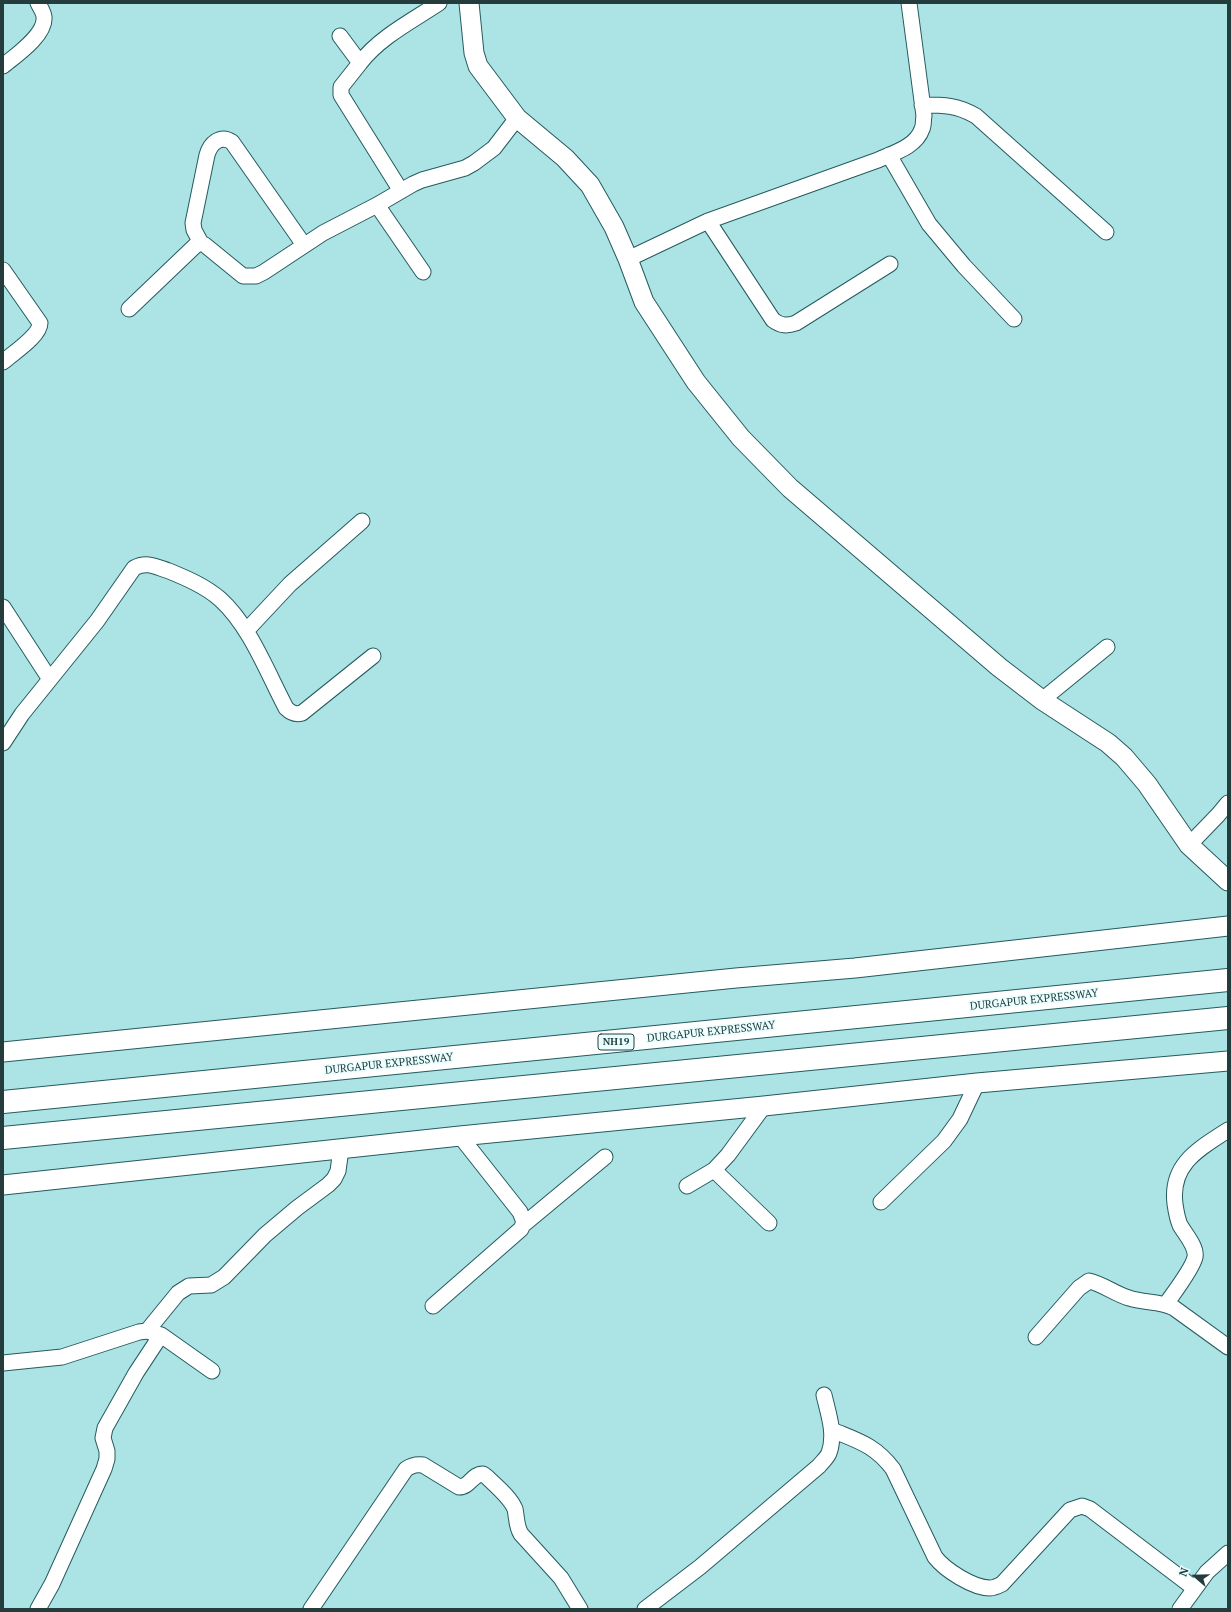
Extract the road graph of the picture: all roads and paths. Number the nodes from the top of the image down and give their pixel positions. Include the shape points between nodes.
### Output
1 (38, 3) edge
2 (439, 3) edge
3 (469, 3) edge
4 (909, 3) edge
5 (340, 36) dead end
6 (360, 63) junction
7 (3, 66) edge
8 (922, 105) junction
9 (517, 118) junction
10 (889, 155) junction
11 (401, 191) junction
12 (377, 205) junction
13 (708, 221) junction
14 (1106, 232) dead end
15 (201, 243) junction
16 (304, 245) junction
17 (628, 259) junction
18 (890, 264) dead end
19 (3, 270) edge
20 (424, 272) dead end
21 (129, 309) dead end
22 (1014, 319) dead end
23 (3, 362) edge
24 (362, 521) dead end
25 (3, 607) edge
26 (246, 631) junction
27 (1107, 647) dead end
28 (373, 656) dead end
29 (50, 678) junction
30 (1042, 700) junction
31 (3, 743) edge
32 (1228, 803) edge
33 (1189, 845) junction
34 (1228, 881) edge
35 (1228, 926) edge
36 (1228, 980) edge
37 (1228, 1018) edge
38 (3, 1052) edge
39 (1228, 1061) edge
40 (977, 1083) junction
41 (3, 1102) edge
42 (764, 1106) junction
43 (1228, 1130) edge
44 (460, 1136) junction
45 (3, 1138) edge
46 (341, 1149) junction
47 (605, 1156) dead end
48 (714, 1170) junction
49 (3, 1185) edge
50 (687, 1186) dead end
51 (881, 1202) dead end
52 (769, 1223) dead end
53 (523, 1225) junction
54 (1166, 1304) junction
55 (433, 1306) dead end
56 (154, 1333) junction
57 (1036, 1337) dead end
58 (1228, 1347) edge
59 (3, 1363) edge
60 (212, 1371) dead end
61 (824, 1395) dead end
62 (832, 1430) junction
63 (1228, 1553) edge
64 (1194, 1588) junction
65 (38, 1609) edge
66 (311, 1609) edge
67 (580, 1609) edge
68 (645, 1609) edge
69 (1180, 1609) edge

1 - 7 street via 44,17 43,27 38,35
2 - 6 street via 378,44
3 - 9 street via 474,53 478,66
4 - 8 street
5 - 6 street
6 - 11 street via 340,92
8 - 10 street via 922,129 912,143
8 - 14 street via 951,106 976,116
9 - 11 street via 494,148 474,163 456,171 422,180
9 - 17 street via 565,158 590,185 611,220
10 - 13 street
10 - 22 street via 929,224
11 - 12 street
12 - 16 street
12 - 20 street
13 - 17 street
13 - 18 street via 773,320 788,326
15 - 16 street via 237,272 248,277 264,272
15 - 16 street via 193,223 207,155 209,147 223,138 232,142
15 - 21 street via 188,252
17 - 30 street via 644,302 696,382 764,463 845,536 999,667
19 - 23 street via 38,319 40,326 34,335
24 - 26 street via 295,580
25 - 29 street
26 - 28 street via 286,708 294,714 302,713
26 - 29 street via 232,611 206,589 182,576 141,564 134,568 97,621
27 - 30 street
29 - 31 street
30 - 33 street via 1108,743 1124,757 1148,784
32 - 33 street
33 - 34 street
35 - 38 street via 855,968
36 - 41 highway, DURGAPUR EXPRESSWAY / NH19
37 - 45 highway
39 - 40 street
40 - 42 street
40 - 51 street via 960,1119 944,1141
42 - 44 street
42 - 48 street
43 - 54 street via 1198,1149 1177,1176 1174,1195 1176,1212 1195,1257
44 - 46 street
44 - 53 street via 520,1212
46 - 49 street
46 - 56 street via 334,1180 265,1235 224,1277 211,1284 189,1286 178,1293
47 - 53 street
48 - 50 street
48 - 52 street
53 - 55 street
54 - 57 street via 1130,1299 1089,1281 1078,1288
54 - 58 street
56 - 59 street via 139,1332 62,1357
56 - 60 street
56 - 65 street via 136,1373 105,1428 103,1438 107,1459 104,1469 52,1584
61 - 62 street
62 - 64 street via 866,1444 884,1456 893,1469 935,1557 941,1565 958,1576 980,1586 990,1588 1002,1584 1070,1510 1082,1506 1090,1509
62 - 68 street via 828,1454 819,1466 700,1567
63 - 64 street
64 - 69 street
66 - 67 street via 406,1469 416,1464 423,1465 459,1487 467,1485 476,1475 483,1474 487,1477 511,1503 521,1534 561,1578

